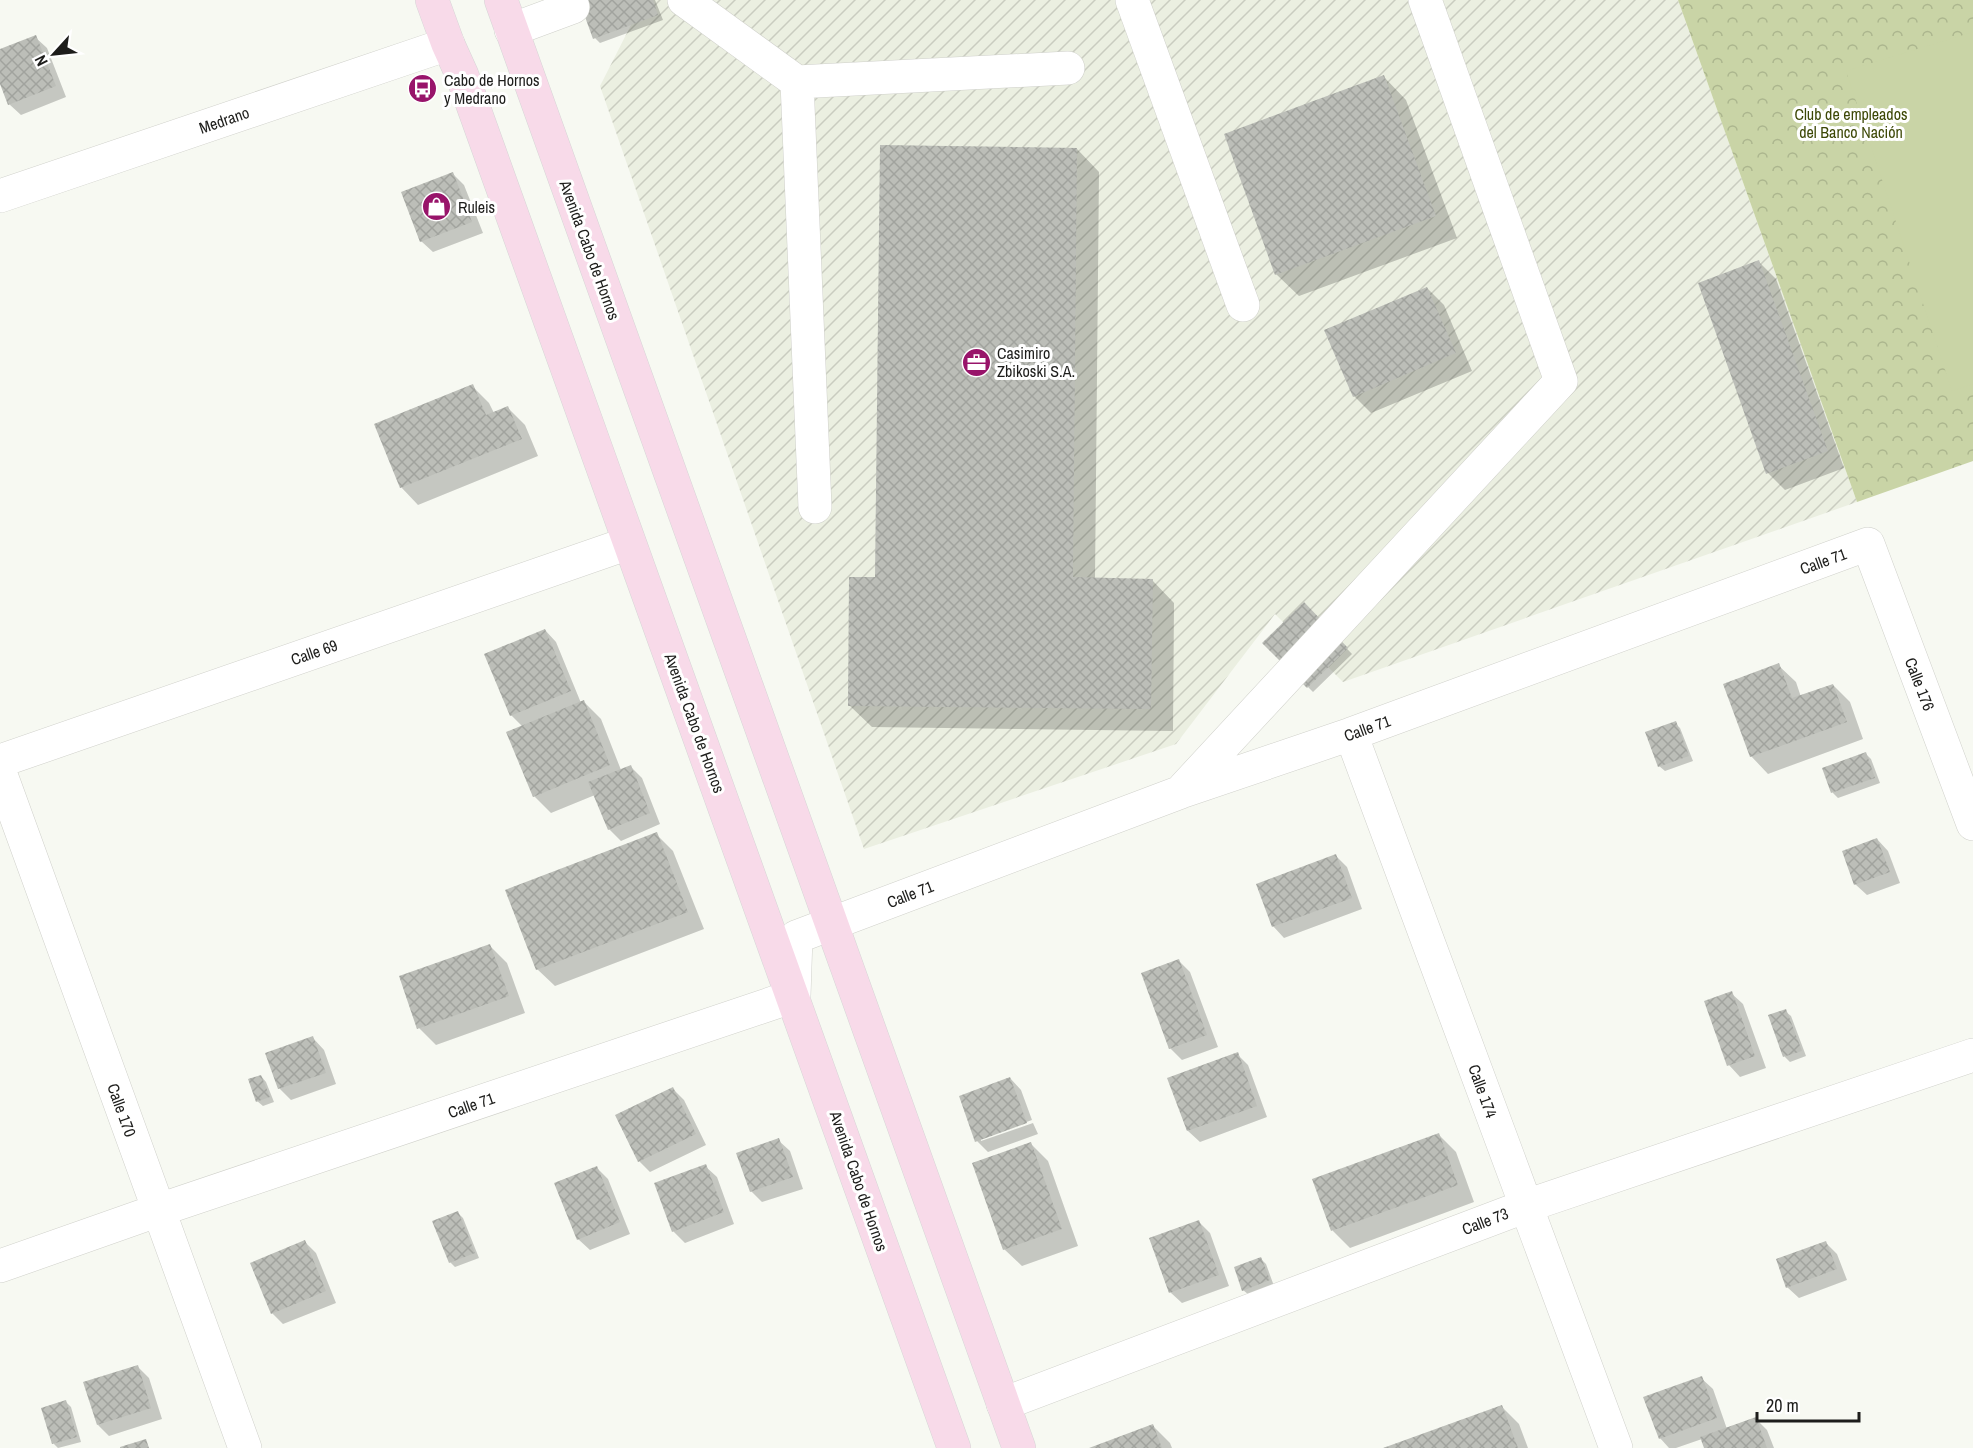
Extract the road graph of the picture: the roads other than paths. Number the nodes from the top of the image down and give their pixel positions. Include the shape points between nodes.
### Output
1 (432, 0) edge
2 (684, 0) edge
3 (1132, 0) edge
4 (1425, 0) edge
5 (573, 7) dead end
6 (506, 15) edge
7 (448, 45) junction
8 (1068, 68) dead end
9 (797, 82) junction
10 (0, 196) edge
11 (1243, 305) dead end
12 (815, 507) dead end
13 (629, 543) junction
14 (1868, 544) joint
15 (1351, 734) junction
16 (0, 761) edge
17 (0, 772) edge
18 (1180, 792) junction
19 (1973, 824) edge
20 (831, 924) junction
21 (794, 996) junction
22 (1973, 1055) edge
23 (1526, 1206) junction
24 (159, 1210) junction
25 (0, 1266) edge
26 (1003, 1404) junction
27 (245, 1448) edge
28 (954, 1448) edge
29 (1019, 1448) edge
30 (1616, 1448) edge

1 - 7 main road, Avenida Cabo de Hornos
2 - 9 street
3 - 11 street
4 - 18 street via 1561,381
5 - 6 street
6 - 20 main road, Avenida Cabo de Hornos
7 - 10 street, Medrano
7 - 13 main road, Avenida Cabo de Hornos
8 - 9 street
9 - 12 street
13 - 16 street, Calle 69
13 - 21 main road, Avenida Cabo de Hornos
14 - 15 street, Calle 71
14 - 19 street, Calle 176
15 - 18 street, Calle 71
15 - 23 street, Calle 174
17 - 24 street, Calle 170
18 - 20 street, Calle 71
20 - 21 street, Calle 71 via 796,937
20 - 26 main road, Avenida Cabo de Hornos
21 - 24 street, Calle 71
21 - 28 main road, Avenida Cabo de Hornos
22 - 23 street, Calle 73
23 - 26 street, Calle 73
23 - 30 street, Calle 174
24 - 25 street, Calle 71
24 - 27 street, Calle 170
26 - 29 main road, Avenida Cabo de Hornos

